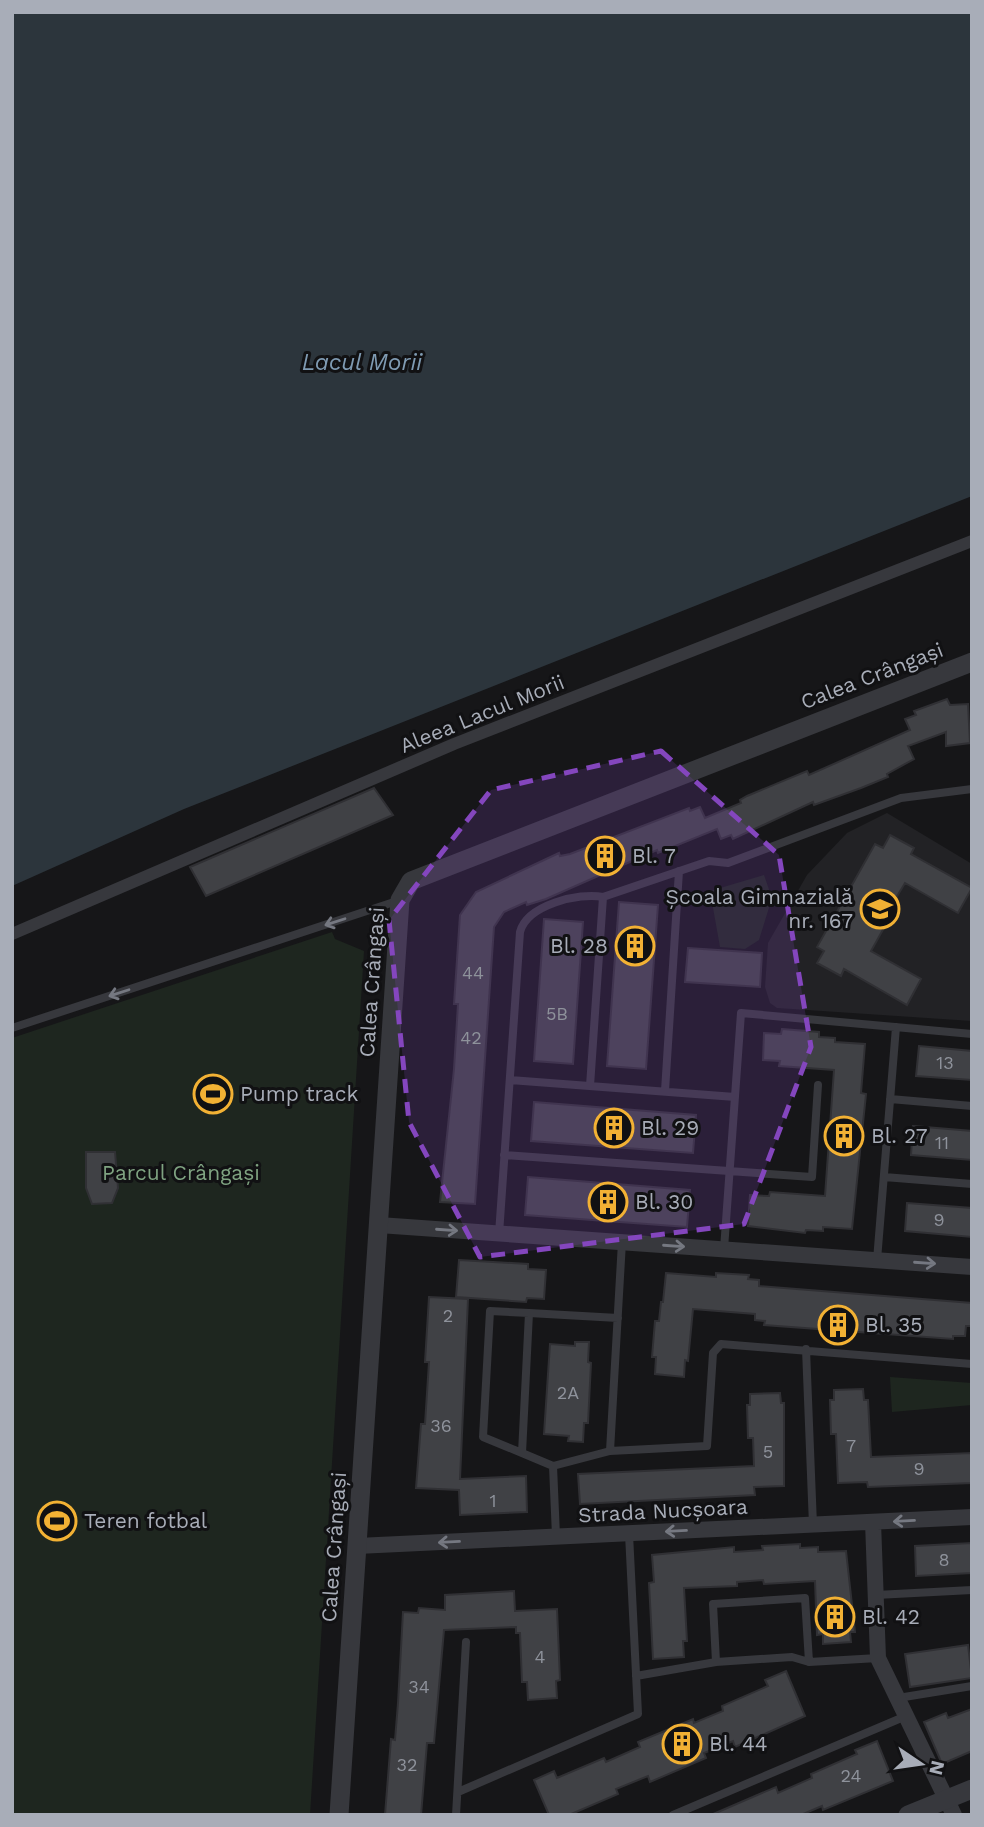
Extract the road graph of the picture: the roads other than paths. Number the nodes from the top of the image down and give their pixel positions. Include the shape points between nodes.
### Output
1 (972, 541) edge
2 (972, 662) edge
3 (972, 789) edge
4 (679, 871) junction
5 (603, 897) junction
6 (400, 900) junction
7 (12, 934) edge
8 (896, 1027) junction
9 (12, 1028) edge
10 (972, 1034) edge
11 (510, 1080) junction
12 (818, 1085) dead end
13 (590, 1086) junction
14 (665, 1091) junction
15 (735, 1097) junction
16 (890, 1099) junction
17 (972, 1106) edge
18 (504, 1155) junction
19 (730, 1171) junction
20 (884, 1177) junction
21 (972, 1184) edge
22 (379, 1225) junction
23 (499, 1234) junction
24 (622, 1242) junction
25 (724, 1250) junction
26 (877, 1260) junction
27 (972, 1267) edge
28 (529, 1313) junction
29 (618, 1318) junction
30 (806, 1349) junction
31 (972, 1364) edge
32 (610, 1451) junction
33 (522, 1452) junction
34 (554, 1466) junction
35 (972, 1517) edge
36 (873, 1522) junction
37 (813, 1525) junction
38 (629, 1534) junction
39 (556, 1537) junction
40 (357, 1546) junction
41 (972, 1590) edge
42 (876, 1595) junction
43 (466, 1642) dead end
44 (878, 1658) junction
45 (716, 1661) junction
46 (809, 1662) junction
47 (636, 1676) junction
48 (972, 1686) edge
49 (898, 1698) junction
50 (906, 1716) junction
51 (972, 1789) edge
52 (458, 1792) junction
53 (950, 1807) edge
54 (685, 1812) edge
55 (339, 1815) edge
56 (456, 1815) edge
57 (673, 1815) edge
58 (908, 1815) edge

1 - 7 street, Aleea Lacul Morii via 454,744
2 - 6 street, Calea Crângași via 411,881
3 - 4 lane via 901,797 728,863 709,861
4 - 5 lane
4 - 14 lane
5 - 11 lane via 590,894 538,910 522,926
5 - 13 lane
6 -> 9 lane
6 - 22 street, Calea Crângași
8 - 10 lane
8 - 15 lane via 741,1013
8 - 16 lane
11 - 13 lane
11 - 18 lane
12 - 19 lane via 812,1177
13 - 14 lane
14 - 15 lane
15 - 19 lane
16 - 17 lane
16 - 20 lane
18 - 19 lane
18 - 23 lane
19 - 25 lane
20 - 21 lane
20 - 26 lane
22 -> 23 street
22 - 40 street, Calea Crângași
23 - 24 street
24 -> 25 street
24 - 29 lane
25 - 26 street
26 -> 27 street
28 - 29 lane
28 - 33 lane
28 - 33 lane via 490,1311 483,1437
29 - 32 lane
30 - 31 lane
30 - 32 lane via 719,1344 713,1353 709,1445
30 - 37 lane
32 - 34 lane
33 - 34 lane
34 - 39 lane
35 -> 36 street, Strada Nucșoara
36 - 37 street, Strada Nucșoara
36 - 42 street
37 -> 38 street, Strada Nucșoara
38 - 39 street, Strada Nucșoara
38 - 47 lane
39 -> 40 street, Strada Nucșoara
40 - 55 street, Calea Crângași
41 - 42 lane
42 - 44 street
43 - 52 lane
44 - 46 lane
44 - 49 street
45 - 46 lane via 792,1657
45 - 46 lane via 713,1604 805,1598
45 - 47 lane
47 - 52 lane via 638,1714
48 - 49 lane
49 - 50 street
50 - 53 street
50 - 54 lane
51 - 53 street
52 - 56 lane
53 - 58 street
54 - 57 lane

